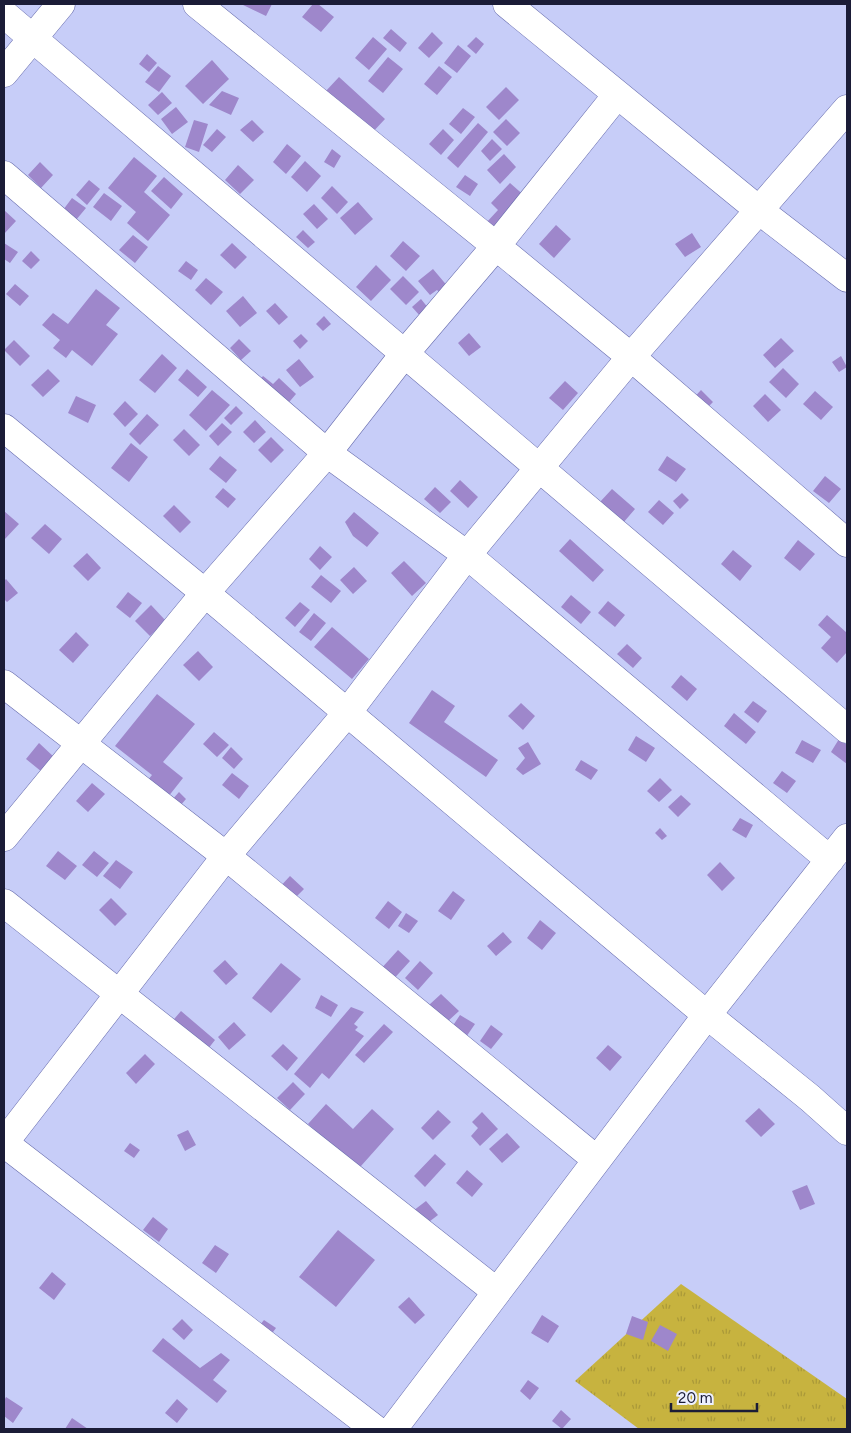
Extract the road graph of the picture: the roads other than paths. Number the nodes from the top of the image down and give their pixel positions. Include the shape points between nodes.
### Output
1 (61, 4) edge
2 (197, 4) edge
3 (507, 4) edge
4 (4, 14) edge
5 (33, 38) junction
6 (4, 73) edge
7 (617, 95) junction
8 (847, 109) edge
9 (4, 176) edge
10 (760, 211) junction
11 (496, 246) junction
12 (847, 278) edge
13 (405, 353) junction
14 (631, 357) junction
15 (4, 428) edge
16 (326, 453) junction
17 (540, 468) junction
18 (847, 543) edge
19 (467, 555) junction
20 (205, 593) junction
21 (4, 684) edge
22 (347, 713) junction
23 (847, 729) edge
24 (80, 743) junction
25 (4, 837) edge
26 (847, 838) edge
27 (226, 856) junction
28 (830, 860) junction
29 (4, 904) edge
30 (119, 994) junction
31 (707, 1015) junction
32 (845, 1123) edge
33 (4, 1143) edge
34 (597, 1160) junction
35 (497, 1292) junction
36 (375, 1429) edge
37 (393, 1429) edge

1 - 5 street
2 - 11 street
3 - 7 street
4 - 5 street
5 - 6 street
5 - 13 street
7 - 10 street
7 - 11 street
8 - 10 street
9 - 16 street
10 - 12 street
10 - 14 street
11 - 13 street
11 - 14 street
13 - 16 street
13 - 17 street
14 - 17 street
14 - 18 street
15 - 20 street
16 - 19 street
16 - 20 street
17 - 19 street
17 - 23 street
19 - 22 street
19 - 28 street
20 - 22 street
20 - 24 street
21 - 24 street
22 - 27 street
22 - 31 street
24 - 25 street
24 - 27 street
26 - 28 street
27 - 30 street
27 - 34 street
28 - 31 street
29 - 30 street
30 - 33 street
30 - 35 street
31 - 32 street
31 - 34 street
33 - 36 street
34 - 35 street
35 - 37 street

